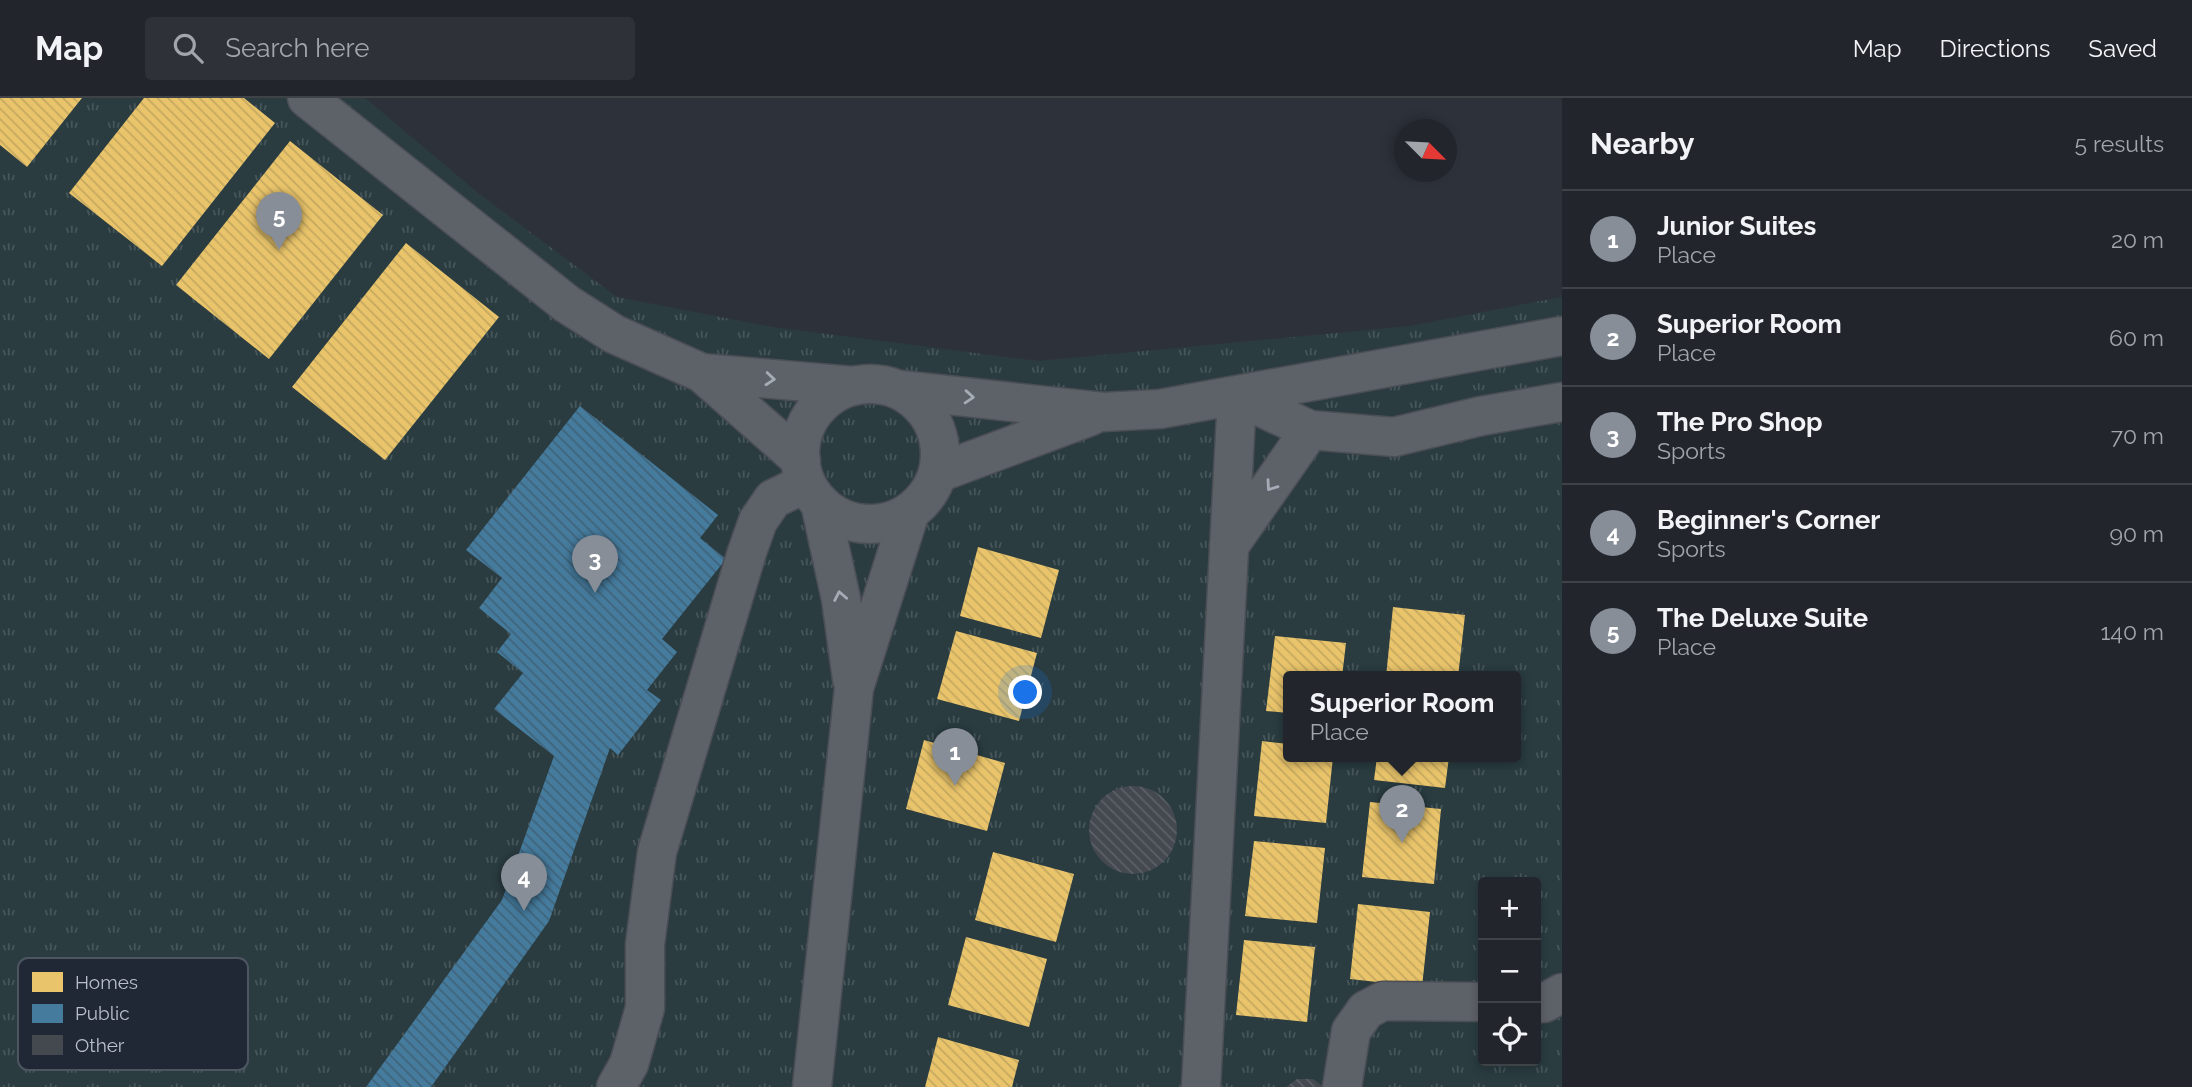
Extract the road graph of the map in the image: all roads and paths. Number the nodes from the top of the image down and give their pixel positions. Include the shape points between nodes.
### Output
1 (307, 98) edge
2 (1562, 336) edge
3 (702, 373) junction
4 (853, 386) junction
5 (901, 390) junction
6 (1237, 396) junction
7 (1562, 402) edge
8 (1103, 412) junction
9 (1310, 430) junction
10 (938, 472) junction
11 (809, 482) junction
12 (910, 512) junction
13 (1229, 546) junction
14 (854, 688) junction
15 (1562, 993) edge
16 (1478, 1002) edge
17 (1541, 1003) edge
18 (616, 1087) edge
19 (811, 1087) edge
20 (1201, 1087) edge
21 (1342, 1087) edge

1 - 3 lane via 567,304 614,334
2 - 6 lane
3 -> 4 lane
3 - 11 lane
4 - 5 lane via 877,384
4 - 11 lane via 831,396 814,413 803,435
5 -> 8 lane
5 - 10 lane via 920,404 934,424 940,448
6 - 8 lane via 1160,409
6 - 9 lane
6 - 13 lane
7 - 9 lane via 1395,437
8 - 10 lane
9 -> 13 lane
10 - 12 lane via 928,495
11 - 12 lane via 840,518 863,524 888,522
14 -> 11 lane via 841,599
11 - 18 lane via 773,499 747,552 657,852 645,944 645,1008 629,1064
12 - 14 lane
13 - 20 lane
14 - 19 lane
15 - 17 lane
16 - 21 lane via 1383,1002 1366,1010 1351,1031

